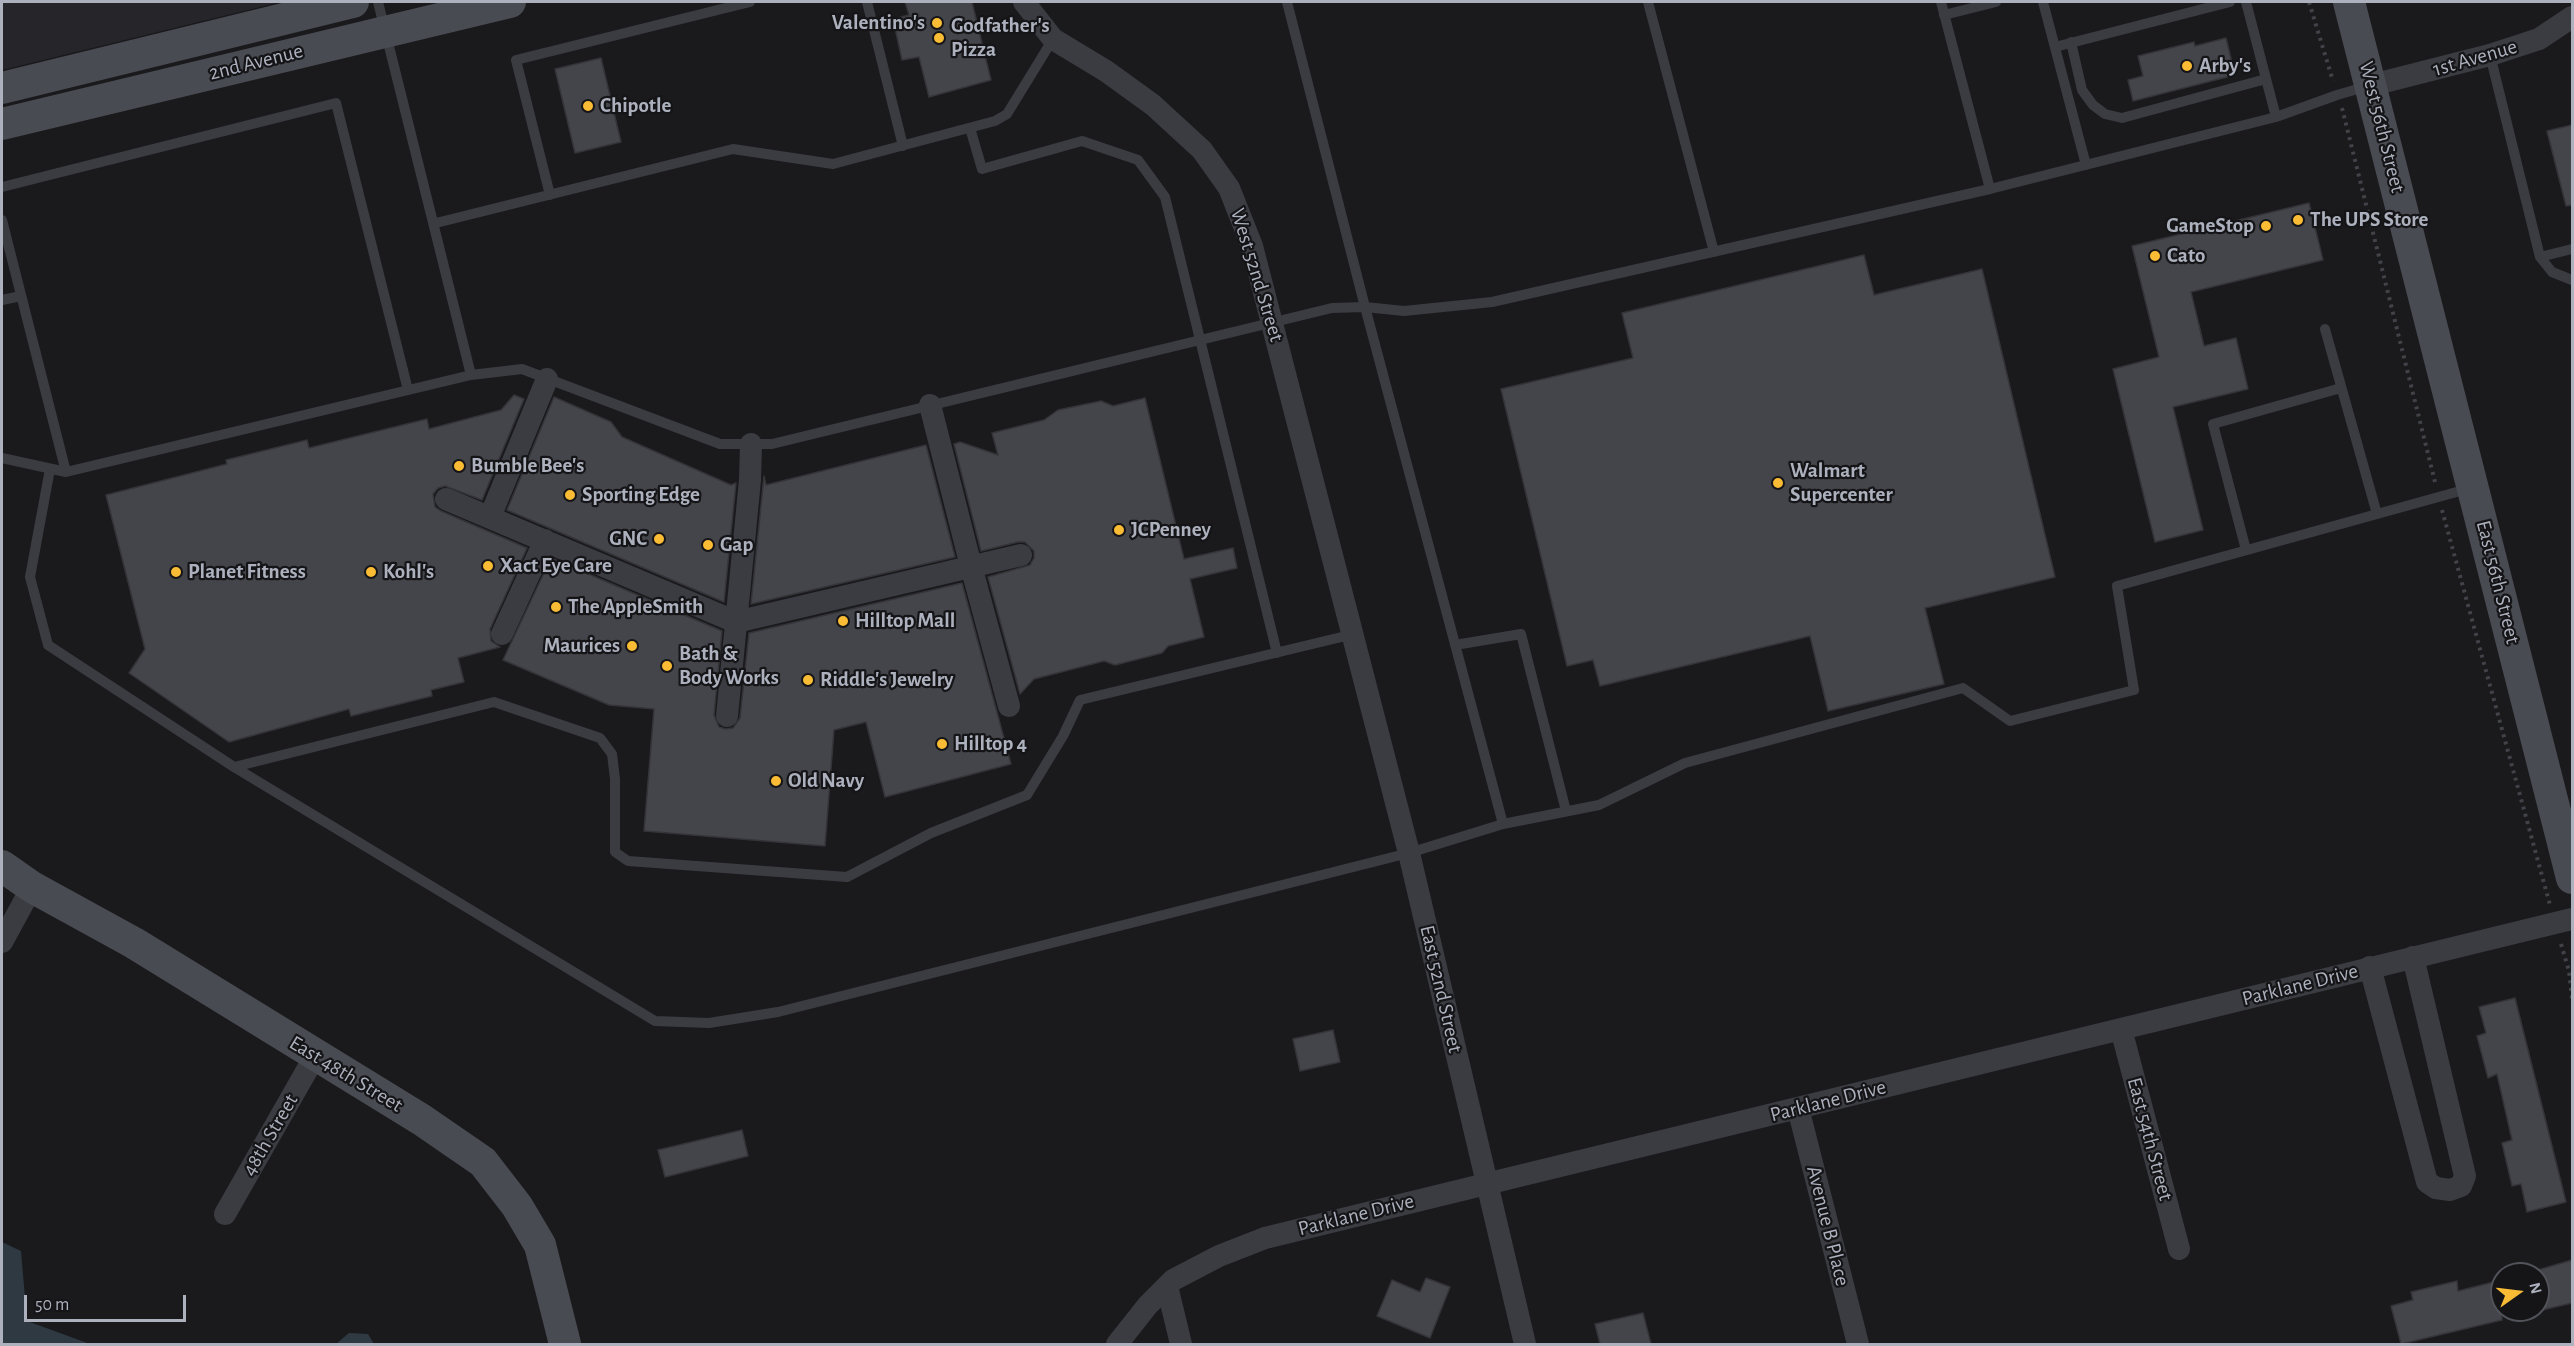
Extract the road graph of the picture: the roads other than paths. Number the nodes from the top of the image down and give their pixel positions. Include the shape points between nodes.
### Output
1 (353, 2) edge
2 (378, 2) edge
3 (510, 2) edge
4 (750, 2) edge
5 (867, 2) edge
6 (1024, 2) edge
7 (1287, 2) edge
8 (1648, 2) edge
9 (1941, 2) edge
10 (1996, 2) edge
11 (2043, 2) edge
12 (2230, 2) edge
13 (2246, 2) edge
14 (2349, 2) edge
15 (1944, 15) junction
16 (2571, 23) edge
17 (386, 31) junction
18 (1053, 39) junction
19 (2071, 42) junction
20 (2055, 47) junction
21 (2490, 56) junction
22 (2266, 79) junction
23 (2372, 85) junction
24 (2, 88) edge
25 (2276, 117) junction
26 (2, 124) edge
27 (970, 128) junction
28 (903, 146) junction
29 (2086, 165) junction
30 (2, 187) edge
31 (1990, 189) junction
32 (550, 195) junction
33 (2, 220) edge
34 (436, 224) junction
35 (2572, 249) edge
36 (1714, 252) junction
37 (2540, 257) junction
38 (2572, 280) edge
39 (2422, 287) joint
40 (21, 296) junction
41 (2, 300) edge
42 (1365, 307) junction
43 (1272, 322) junction
44 (2325, 329) dead end
45 (1201, 339) junction
46 (471, 375) junction
47 (547, 379) junction
48 (2341, 388) junction
49 (408, 390) junction
50 (930, 405) junction
51 (751, 444) junction
52 (2, 458) edge
53 (50, 469) junction
54 (66, 472) junction
55 (2474, 488) junction
56 (446, 499) dead end
57 (2377, 514) junction
58 (490, 517) junction
59 (545, 540) junction
60 (2246, 550) junction
61 (1021, 555) dead end
62 (970, 566) junction
63 (736, 622) junction
64 (502, 634) dead end
65 (1354, 634) junction
66 (1455, 645) junction
67 (1277, 653) junction
68 (1009, 706) dead end
69 (727, 716) dead end
70 (234, 767) junction
71 (1566, 811) junction
72 (1503, 824) junction
73 (1409, 852) junction
74 (2, 866) edge
75 (2572, 878) edge
76 (32, 886) junction
77 (2572, 919) edge
78 (2, 942) edge
79 (2413, 957) junction
80 (2370, 967) junction
81 (2121, 1029) junction
82 (315, 1056) junction
83 (1798, 1108) junction
84 (1486, 1182) junction
85 (225, 1214) dead end
86 (2179, 1249) dead end
87 (1167, 1286) junction
88 (565, 1344) edge
89 (1117, 1344) edge
90 (1181, 1344) edge
91 (1525, 1344) edge
92 (1858, 1344) edge

1 - 24 main road, 2nd Avenue
2 - 17 lane
3 - 17 main road, 2nd Avenue
4 - 32 lane via 516,60
5 - 28 lane
6 - 18 street, West 52nd Street
7 - 42 lane
8 - 36 lane
9 - 15 lane
10 - 15 lane
11 - 20 lane
12 - 19 lane
13 - 22 lane
14 - 23 main road, West 56th Street
15 - 31 lane
16 - 21 street, 1st Avenue
17 - 26 main road, 2nd Avenue
17 - 34 lane
18 - 27 lane via 1007,114
18 - 43 street, West 52nd Street via 1153,105 1202,150 1230,188 1252,246
19 - 20 lane
19 - 22 lane via 2082,90 2104,114 2122,118
20 - 29 lane
21 - 23 street, 1st Avenue
21 - 37 lane
22 - 25 lane
23 - 25 lane
23 - 39 main road, West 56th Street
25 - 29 lane
27 - 28 lane
27 - 45 lane via 982,169 1082,141 1138,160 1165,197
28 - 32 lane via 832,164 733,149
29 - 31 lane
30 - 49 lane via 336,103
31 - 36 lane
32 - 34 lane
33 - 40 lane
34 - 46 lane
35 - 37 lane
36 - 42 lane via 1492,302 1404,311
37 - 38 lane via 2552,272
39 - 55 main road, East 56th Street
40 - 41 lane
40 - 54 lane
42 - 43 lane via 1332,308
42 - 66 lane
43 - 45 lane
43 - 65 street, West 52nd Street
44 - 48 lane
45 - 50 lane
45 - 67 lane
46 - 47 lane via 522,369
46 - 49 lane
47 - 51 lane via 720,444
47 - 58 street
48 - 57 lane
48 - 60 lane via 2213,424
49 - 54 lane
50 - 51 lane via 772,444
50 - 62 street
51 - 63 street
52 - 53 lane
53 - 54 lane
53 - 70 lane via 30,577 48,645
55 - 57 lane
55 - 75 main road, East 56th Street
56 - 58 street
57 - 60 lane
58 - 59 street
59 - 63 street
59 - 64 street
60 - 71 lane via 2117,586 2134,690 2010,721 1963,688 1685,763 1599,804
61 - 62 street
62 - 63 street
62 - 68 street
63 - 69 street
65 - 67 lane
65 - 73 street, East 52nd Street
66 - 71 lane via 1521,634
66 - 72 lane
67 - 70 lane via 1080,700 1063,736 1026,795 931,833 847,877 628,861 615,852 612,754 600,738 494,702
70 - 73 lane via 656,1021 710,1023 778,1012
71 - 72 lane
72 - 73 lane
73 - 84 street, East 52nd Street
74 - 76 main road, East 48th Street
76 - 78 street
76 - 82 main road, East 48th Street via 134,942
77 - 79 street, Parklane Drive
79 - 80 street, Parklane Drive
79 - 80 street via 2465,1176 2461,1186 2450,1190 2427,1182
80 - 81 street, Parklane Drive
81 - 83 street, Parklane Drive
81 - 86 street, East 54th Street
82 - 85 street, 48th Street
82 - 88 main road, East 48th Street via 483,1162 517,1206 540,1245
83 - 84 street, Parklane Drive
83 - 92 street, Avenue B Place
84 - 87 street, Parklane Drive via 1265,1238 1219,1256
84 - 91 street, East 52nd Street
87 - 89 street, Parklane Drive
87 - 90 street

